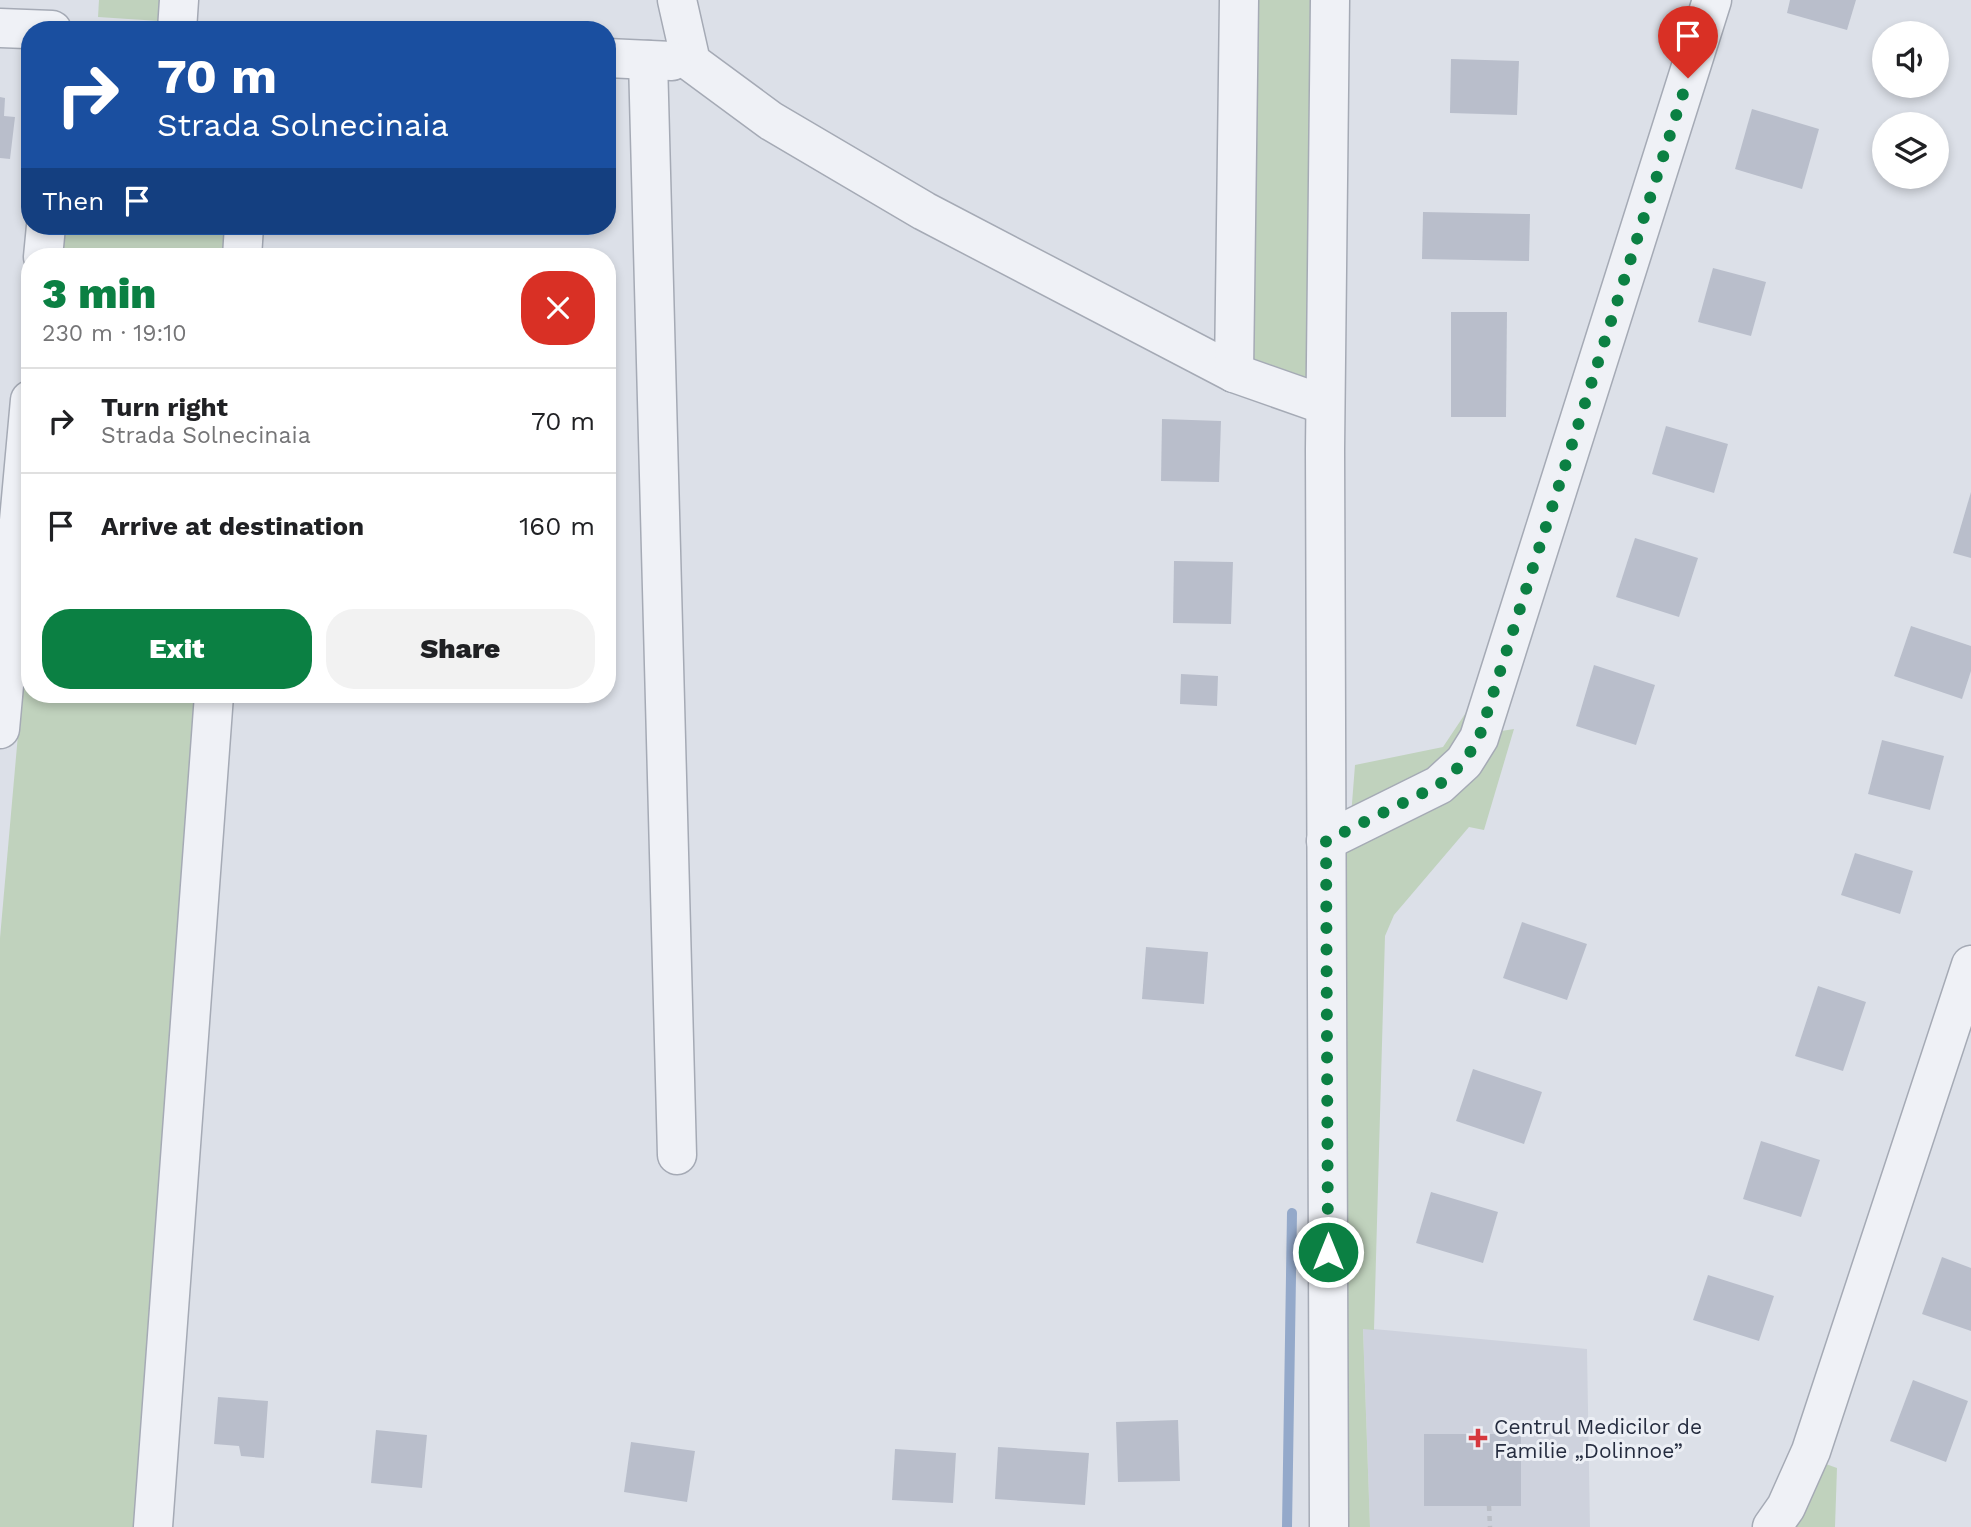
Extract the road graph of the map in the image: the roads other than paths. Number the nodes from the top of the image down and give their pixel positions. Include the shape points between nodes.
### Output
1 (179, 0) edge
2 (677, 0) edge
3 (1239, 0) edge
4 (1330, 0) edge
5 (1712, 0) edge
6 (178, 21) edge
7 (0, 28) edge
8 (21, 29) edge
9 (616, 58) edge
10 (648, 60) junction
11 (691, 62) junction
12 (1234, 373) junction
13 (1325, 405) junction
14 (21, 499) edge
15 (213, 703) edge
16 (0, 729) edge
17 (1326, 841) junction
18 (1971, 965) edge
19 (677, 1156) dead end
20 (153, 1527) edge
21 (1329, 1527) edge
22 (1772, 1527) edge

1 - 6 street
2 - 11 street
3 - 12 street
4 - 13 street
5 - 17 street via 1479,738 1464,762 1439,785
7 - 8 street
9 - 10 street
10 - 11 street
10 - 19 street
11 - 12 street via 771,121 924,211
12 - 13 street
13 - 17 street
14 - 16 street
15 - 20 street
17 - 21 street
18 - 22 street via 1811,1451

